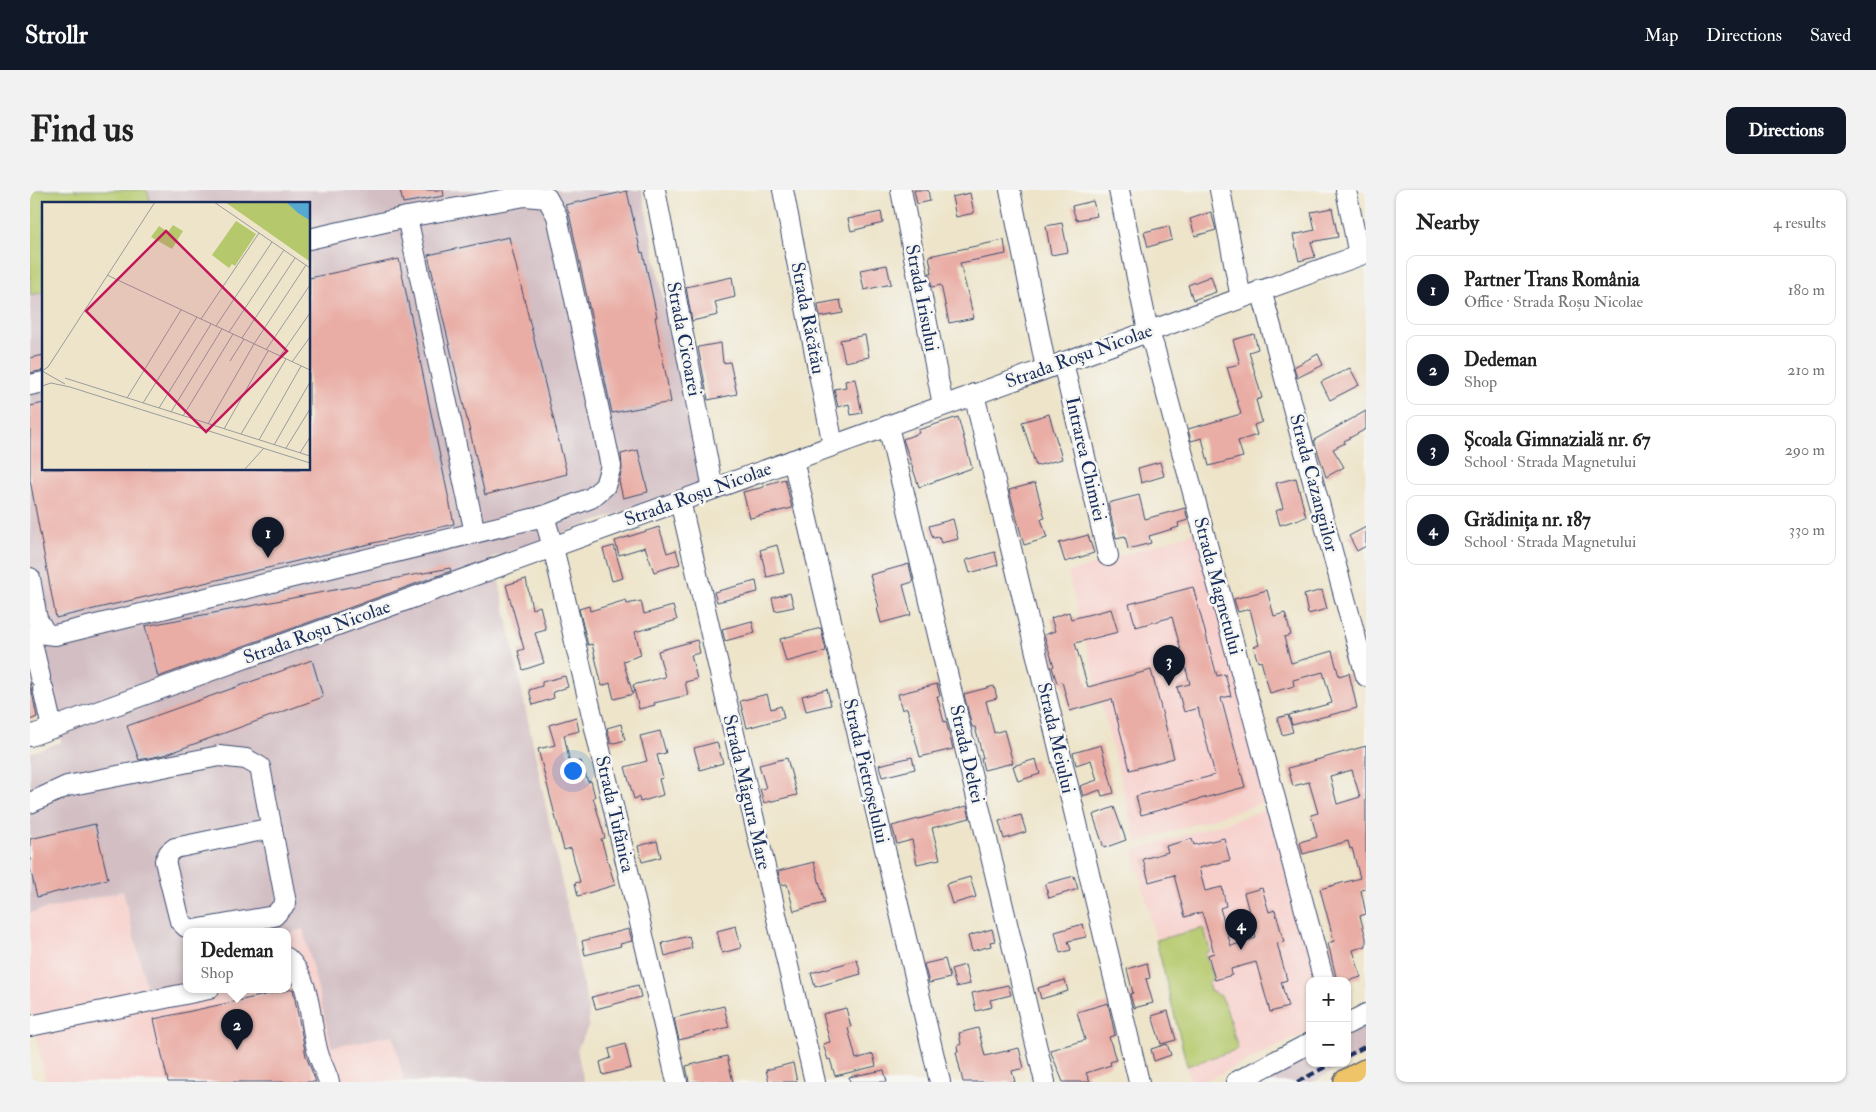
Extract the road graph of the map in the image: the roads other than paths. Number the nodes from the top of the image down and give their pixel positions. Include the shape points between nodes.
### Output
1 (655, 190) edge
2 (783, 190) edge
3 (901, 190) edge
4 (1010, 190) edge
5 (1119, 190) edge
6 (1220, 190) edge
7 (1346, 190) edge
8 (407, 217) junction
9 (310, 239) edge
10 (1362, 254) edge
11 (1261, 290) junction
12 (1241, 298) junction
13 (1148, 331) junction
14 (1055, 365) junction
15 (974, 394) junction
16 (943, 405) junction
17 (888, 426) junction
18 (833, 445) junction
19 (793, 460) junction
20 (713, 489) junction
21 (680, 501) junction
22 (544, 516) junction
23 (475, 532) junction
24 (553, 547) junction
25 (1108, 556) dead end
26 (30, 578) edge
27 (30, 635) edge
28 (1366, 676) edge
29 (52, 728) junction
30 (30, 736) edge
31 (30, 803) edge
32 (272, 828) junction
33 (189, 928) edge
34 (205, 928) edge
35 (291, 962) edge
36 (1323, 977) edge
37 (191, 993) edge
38 (1366, 1014) edge
39 (1351, 1022) edge
40 (30, 1026) edge
41 (1306, 1045) edge
42 (329, 1082) edge
43 (677, 1082) edge
44 (815, 1082) edge
45 (940, 1082) edge
46 (1045, 1082) edge
47 (1139, 1082) edge
48 (1236, 1082) edge

1 - 20 street, Strada Cicoarei
2 - 18 street, Strada Răcătău
3 - 16 street, Strada Irisului
4 - 14 street, Intrarea Chimiei
5 - 13 street, Strada Magnetului
6 - 12 street
7 - 10 street
8 - 9 street
8 - 22 street via 525,196 547,198 558,216 611,466 605,486 591,498
8 - 23 street
10 - 11 street, Strada Roșu Nicolae
11 - 12 street, Strada Roșu Nicolae
11 - 28 street, Strada Cazangiilor
12 - 13 street, Strada Roșu Nicolae
13 - 14 street, Strada Roșu Nicolae
13 - 36 street, Strada Magnetului
14 - 15 street, Strada Roșu Nicolae
14 - 25 street, Intrarea Chimiei
15 - 16 street, Strada Roșu Nicolae
15 - 47 street, Strada Meiului
16 - 17 street, Strada Roșu Nicolae
17 - 18 street, Strada Roșu Nicolae
17 - 46 street, Strada Deltei
18 - 19 street, Strada Roșu Nicolae
19 - 20 street, Strada Roșu Nicolae
19 - 45 street, Strada Pietroșelului
20 - 21 street, Strada Roșu Nicolae
21 - 24 street, Strada Roșu Nicolae
21 - 44 street, Strada Măgura Mare
22 - 23 street
22 - 24 street, Strada Tufănica
23 - 26 street via 55,635 46,634 37,619
24 - 29 street, Strada Roșu Nicolae
24 - 43 street, Strada Tufănica
27 - 29 street
29 - 30 street, Strada Roșu Nicolae
31 - 32 street via 67,786 220,756 246,758 260,767
32 - 33 street via 175,848 169,853 165,861 180,921
32 - 34 street via 286,904 274,916
35 - 42 street via 298,968 304,983 318,1053
37 - 40 street
38 - 39 street
41 - 48 street

